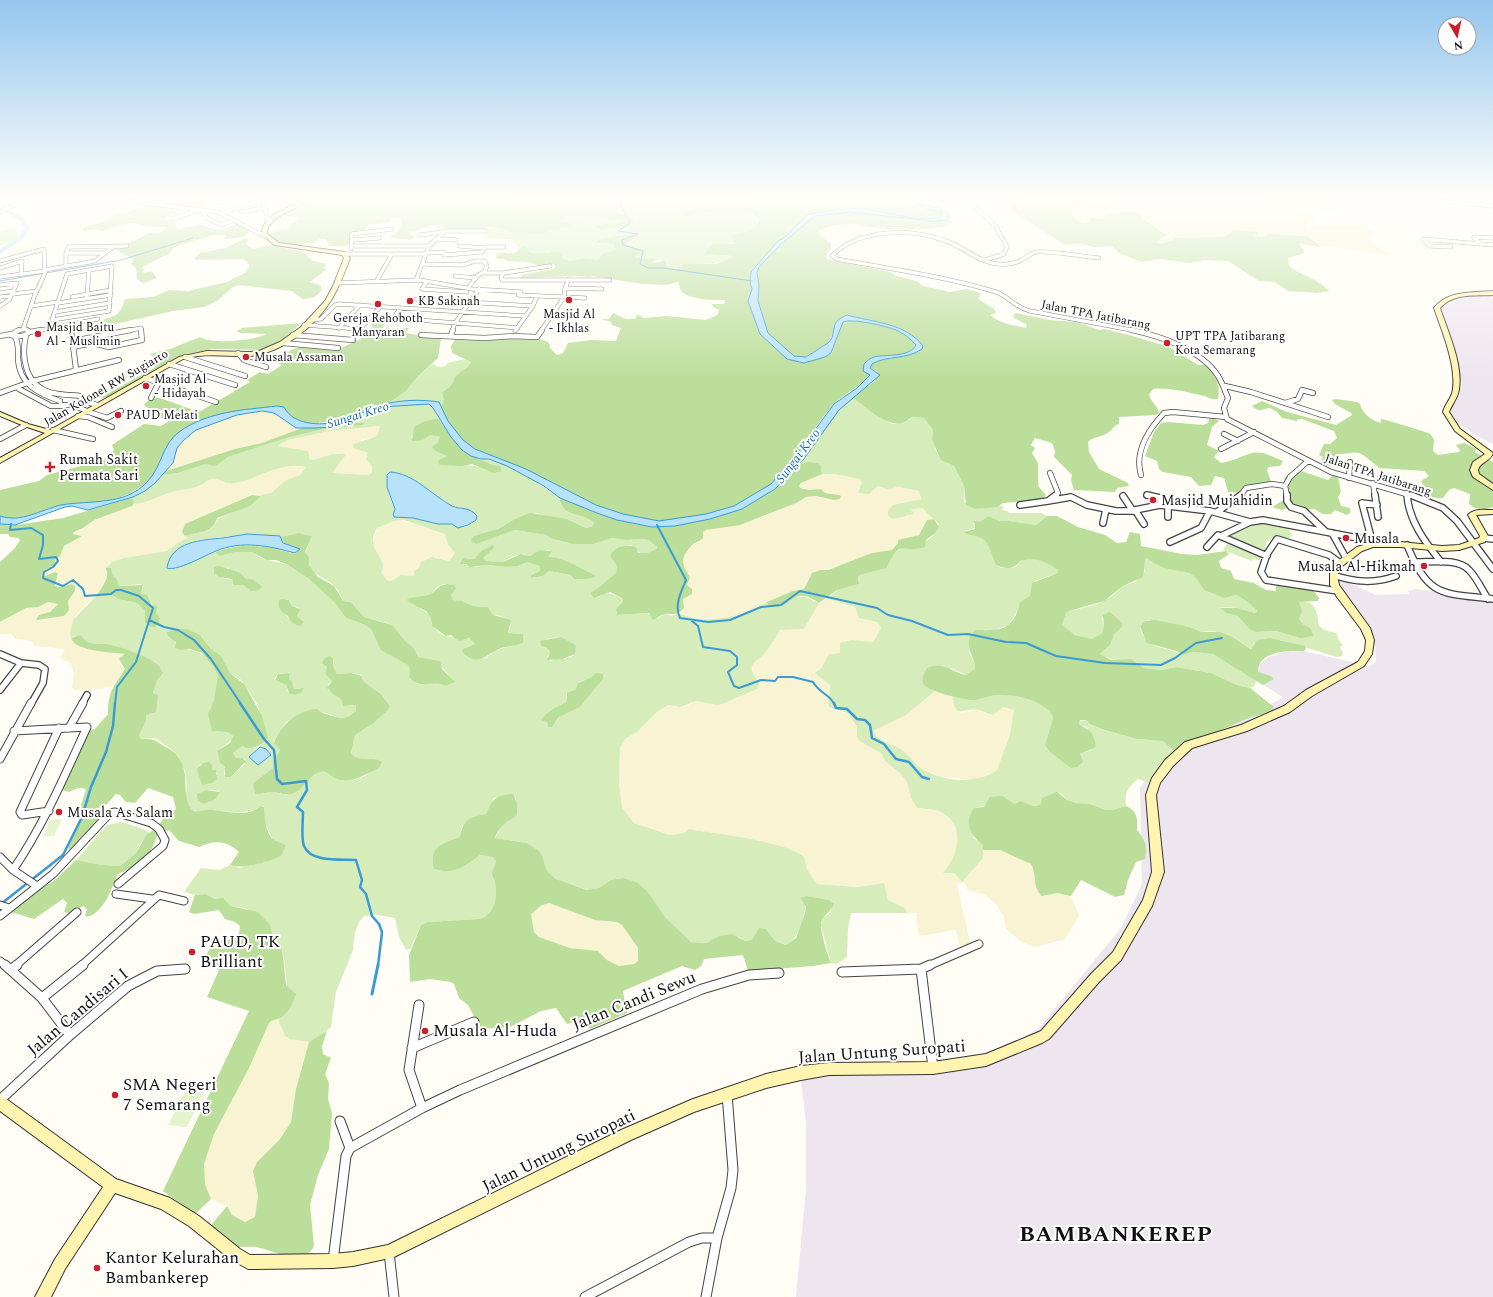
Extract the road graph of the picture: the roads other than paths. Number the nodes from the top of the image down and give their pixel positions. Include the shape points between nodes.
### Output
1 (45, 261) edge
2 (66, 261) edge
3 (96, 261) edge
4 (346, 261) edge
5 (388, 261) edge
6 (425, 261) edge
7 (442, 261) edge
8 (850, 261) edge
9 (986, 261) edge
10 (1020, 261) edge
11 (424, 264) junction
12 (441, 264) junction
13 (66, 266) junction
14 (550, 266) dead end
15 (1, 268) edge
16 (89, 270) junction
17 (3, 272) dead end
18 (45, 272) junction
19 (482, 273) junction
20 (504, 273) junction
21 (21, 274) junction
22 (455, 276) dead end
23 (0, 277) edge
24 (476, 278) junction
25 (569, 278) junction
26 (416, 280) junction
27 (610, 280) dead end
28 (427, 281) junction
29 (376, 282) junction
30 (337, 283) junction
31 (0, 285) edge
32 (468, 288) junction
33 (565, 288) junction
34 (602, 289) dead end
35 (38, 290) junction
36 (478, 291) junction
37 (111, 292) junction
38 (0, 293) edge
39 (13, 293) junction
40 (1493, 293) edge
41 (87, 296) junction
42 (537, 296) junction
43 (0, 297) edge
44 (564, 297) junction
45 (585, 298) dead end
46 (416, 299) dead end
47 (59, 301) junction
48 (469, 302) junction
49 (110, 303) junction
50 (32, 305) junction
51 (0, 306) edge
52 (360, 306) junction
53 (533, 306) junction
54 (380, 307) junction
55 (401, 308) junction
56 (415, 309) junction
57 (55, 312) junction
58 (462, 312) junction
59 (525, 316) junction
60 (98, 319) dead end
61 (406, 319) junction
62 (310, 320) junction
63 (455, 323) junction
64 (70, 324) junction
65 (304, 326) junction
66 (339, 328) junction
67 (518, 328) junction
68 (23, 329) junction
69 (30, 332) junction
70 (13, 335) junction
71 (26, 335) junction
72 (293, 335) junction
73 (421, 335) dead end
74 (451, 335) junction
75 (0, 336) edge
76 (512, 336) junction
77 (353, 340) dead end
78 (72, 341) junction
79 (283, 343) junction
80 (73, 347) junction
81 (338, 348) dead end
82 (238, 353) junction
83 (185, 357) junction
84 (24, 359) junction
85 (119, 360) dead end
86 (18, 361) junction
87 (198, 362) junction
88 (169, 364) junction
89 (266, 367) dead end
90 (76, 369) junction
91 (145, 378) junction
92 (33, 381) junction
93 (159, 382) junction
94 (25, 383) junction
95 (235, 386) dead end
96 (1225, 386) junction
97 (41, 388) junction
98 (19, 389) dead end
99 (34, 392) junction
100 (0, 393) edge
101 (1313, 394) dead end
102 (68, 396) junction
103 (151, 398) dead end
104 (82, 400) junction
105 (60, 401) junction
106 (216, 402) dead end
107 (1285, 403) junction
108 (72, 405) junction
109 (96, 405) junction
110 (64, 406) junction
111 (87, 411) junction
112 (121, 411) dead end
113 (2, 416) edge
114 (78, 416) junction
115 (1226, 417) junction
116 (1328, 417) dead end
117 (26, 425) junction
118 (112, 427) dead end
119 (52, 431) junction
120 (1254, 432) junction
121 (1224, 434) dead end
122 (0, 439) edge
123 (93, 439) dead end
124 (1238, 441) junction
125 (1222, 449) dead end
126 (0, 461) edge
127 (1308, 461) junction
128 (1350, 462) dead end
129 (1050, 473) dead end
130 (1141, 475) dead end
131 (1349, 478) junction
132 (1373, 483) junction
133 (1285, 486) junction
134 (1493, 488) edge
135 (1407, 493) junction
136 (1147, 495) dead end
137 (1123, 496) dead end
138 (1048, 501) junction
139 (1020, 505) dead end
140 (1160, 505) junction
141 (1377, 505) junction
142 (1168, 506) junction
143 (1106, 509) junction
144 (1134, 510) junction
145 (1210, 511) junction
146 (1217, 512) junction
147 (1493, 512) edge
148 (1168, 517) dead end
149 (1378, 517) dead end
150 (1103, 522) dead end
151 (1250, 522) junction
152 (1144, 524) dead end
153 (1329, 533) junction
154 (1221, 536) junction
155 (1493, 539) edge
156 (1479, 540) junction
157 (1376, 541) junction
158 (1170, 542) dead end
159 (1407, 545) junction
160 (1207, 547) dead end
161 (1429, 547) junction
162 (1267, 556) junction
163 (1343, 560) junction
164 (1412, 562) junction
165 (1441, 562) junction
166 (1493, 569) edge
167 (1332, 576) junction
168 (1396, 576) dead end
169 (1338, 591) junction
170 (1491, 599) edge
171 (0, 654) edge
172 (21, 662) junction
173 (0, 690) edge
174 (87, 695) dead end
175 (59, 728) junction
176 (69, 728) junction
177 (14, 731) junction
178 (0, 759) edge
179 (49, 811) junction
180 (0, 857) edge
181 (13, 870) junction
182 (33, 883) junction
183 (118, 884) dead end
184 (116, 894) dead end
185 (152, 900) junction
186 (184, 901) dead end
187 (4, 906) edge
188 (77, 912) dead end
189 (0, 916) edge
190 (979, 944) dead end
191 (0, 961) edge
192 (185, 969) dead end
193 (921, 969) junction
194 (12, 970) junction
195 (842, 972) dead end
196 (779, 973) dead end
197 (42, 998) junction
198 (419, 1005) dead end
199 (474, 1022) dead end
200 (70, 1035) junction
201 (412, 1048) junction
202 (933, 1068) junction
203 (727, 1094) junction
204 (2, 1106) edge
205 (422, 1108) junction
206 (340, 1121) dead end
207 (350, 1148) junction
208 (112, 1185) junction
209 (717, 1238) junction
210 (389, 1252) junction
211 (333, 1261) junction
212 (42, 1297) edge
213 (394, 1297) edge
214 (585, 1297) edge
215 (706, 1297) edge

1 - 18 street
2 - 13 street
3 - 13 street
4 - 30 main road, Jalan Kolonel RW Sugiarto
5 - 29 street
6 - 11 street
7 - 12 street
8 - 96 street, Jalan TPA Jatibarang via 973,286 998,294 1019,308 1126,328 1172,342 1183,346 1204,361 1219,374
9 - 10 street via 996,264
11 - 12 street
11 - 26 street
12 - 19 street via 464,265 481,261 487,266
13 - 18 street
14 - 20 street
15 - 17 street
15 - 21 street via 23,261
16 - 37 street via 112,266
16 - 41 street
16 - 47 street via 69,272
18 - 21 street
18 - 35 street
19 - 20 street
19 - 24 street
20 - 25 street via 502,280
21 - 23 street
22 - 24 street
24 - 32 street
25 - 27 street
25 - 33 street
26 - 28 street
26 - 29 street
28 - 32 street
28 - 36 street via 422,289
29 - 30 street
30 - 62 main road, Jalan Kolonel RW Sugiarto via 326,303
31 - 39 street via 17,283
32 - 36 street
33 - 34 street
33 - 44 street
35 - 39 street
35 - 50 street
36 - 42 street
36 - 48 street
37 - 41 street
37 - 49 street
38 - 39 street
39 - 43 street
39 - 51 street via 5,304
40 - 134 main road via 1448,298 1441,302 1438,308 1457,383 1446,412 1456,430 1489,453 1476,464 1474,470
41 - 47 street
42 - 44 street
42 - 53 street
44 - 45 street
44 - 76 street via 539,336
46 - 48 street
47 - 50 street
47 - 57 street
48 - 53 street
48 - 58 street
49 - 57 street
49 - 57 street via 109,311 52,320
50 - 68 street
52 - 54 street
52 - 62 street via 338,304 321,320
52 - 66 street
53 - 59 street
54 - 55 street
54 - 66 street via 362,329
55 - 56 street
55 - 61 street via 393,318
56 - 58 street
56 - 61 street
58 - 59 street
58 - 63 street
59 - 67 street
60 - 64 street
61 - 63 street
62 - 65 main road, Jalan Kolonel RW Sugiarto
63 - 67 street
63 - 74 street
64 - 69 street
64 - 78 street
65 - 66 street
65 - 72 main road, Jalan Kolonel RW Sugiarto
67 - 76 street
68 - 69 street
68 - 70 street
69 - 71 street
70 - 71 street
70 - 75 street
70 - 86 street via 18,345
71 - 84 street via 22,350
72 - 77 street
72 - 79 main road, Jalan Kolonel RW Sugiarto
73 - 74 street
74 - 76 street via 484,338
78 - 80 street
78 - 80 street via 140,325 141,328 142,340 109,347 92,343
79 - 81 street
79 - 82 main road, Jalan Kolonel RW Sugiarto via 263,353
80 - 90 street
82 - 83 main road, Jalan Kolonel RW Sugiarto via 208,352
82 - 89 street via 244,360
83 - 87 street
83 - 88 main road, Jalan Kolonel RW Sugiarto
84 - 86 street
84 - 92 street via 26,371
85 - 90 street
86 - 94 street
87 - 87 street via 203,362 247,376 245,376
88 - 91 main road, Jalan Kolonel RW Sugiarto
88 - 95 street
90 - 92 street
91 - 93 street
91 - 109 main road, Jalan Kolonel RW Sugiarto
92 - 94 street
92 - 97 street
93 - 103 street
93 - 106 street
94 - 99 street
94 - 100 street
96 - 107 street
96 - 115 street via 1228,398 1224,407
97 - 99 street
97 - 102 street
98 - 110 street via 51,406
99 - 105 street
101 - 107 street via 1302,390 1298,399
102 - 104 street via 80,396
102 - 105 street
104 - 108 street
104 - 109 street
105 - 110 street via 59,404
107 - 116 street
108 - 110 street
108 - 111 street
109 - 111 main road, Jalan Kolonel RW Sugiarto
111 - 112 street via 108,418
111 - 114 main road, Jalan Kolonel RW Sugiarto
113 - 117 main road
114 - 118 street via 88,417
114 - 119 main road, Jalan Kolonel RW Sugiarto
115 - 120 street, Jalan TPA Jatibarang
115 - 130 street via 1173,412 1164,414 1152,428 1141,451 1138,463
117 - 119 main road
117 - 122 street
119 - 123 street
119 - 126 main road, Jalan Kolonel RW Sugiarto
120 - 124 street
120 - 127 street, Jalan TPA Jatibarang
121 - 124 street
124 - 125 street
127 - 131 street, Jalan TPA Jatibarang
127 - 133 street via 1290,477
128 - 131 street
129 - 138 street via 1058,493
131 - 132 street, Jalan TPA Jatibarang
132 - 135 street, Jalan TPA Jatibarang
132 - 141 street
133 - 146 street via 1272,484 1246,488 1241,495
133 - 153 street via 1288,504 1304,512
135 - 156 street, Jalan TPA Jatibarang via 1443,508
135 - 161 street via 1407,504 1412,517
136 - 140 street via 1160,498
137 - 144 street
138 - 139 street
138 - 143 street via 1071,498
140 - 142 street
140 - 144 street
141 - 149 street
141 - 157 street via 1362,503
142 - 145 street
142 - 148 street
143 - 144 street
143 - 150 street
144 - 152 street
145 - 146 street
145 - 158 street via 1201,528
146 - 151 street
147 - 156 main road via 1476,512 1472,515
151 - 153 street via 1268,520
151 - 154 street
153 - 157 street
153 - 163 street
154 - 160 street via 1216,535
154 - 162 street
155 - 156 street
156 - 161 main road via 1456,548
156 - 166 street, Jalan TPA Jatibarang
157 - 159 main road
157 - 163 main road
159 - 161 main road
159 - 164 street
161 - 165 street
162 - 163 street via 1271,544 1277,539
162 - 169 street via 1261,571 1266,580
163 - 167 main road
164 - 165 street
164 - 170 street via 1435,590
165 - 170 street via 1467,568
167 - 168 street via 1364,583 1384,581
167 - 169 main road, Jalan Untung Suropati
169 - 202 main road, Jalan Untung Suropati via 1367,632 1371,648 1368,658 1287,709 1244,728 1189,745 1168,763 1156,781 1151,795 1158,872 1148,902 1117,956 1094,978 1058,1022 1038,1040 986,1060
171 - 172 street
172 - 173 street
172 - 177 street via 39,664 45,669 45,676
174 - 176 street
175 - 176 street
175 - 177 street
175 - 179 street via 20,812 26,816
176 - 179 street via 87,727
177 - 178 street
179 - 181 street
180 - 181 street
181 - 182 street
182 - 183 street via 53,874 110,813 115,811 144,818 157,826 165,840 163,846
182 - 187 street
184 - 185 street
185 - 186 street via 161,895
185 - 197 street via 89,960
187 - 189 street
188 - 194 street
190 - 193 street
191 - 194 street
192 - 200 street, Jalan Candisari I via 157,971 128,986
193 - 195 street
193 - 202 street
194 - 197 street
196 - 205 street, Jalan Candi Sewu via 749,975 702,989
197 - 200 street
198 - 201 street
199 - 201 street
200 - 204 street, Jalan Candisari I
201 - 205 street via 409,1070
202 - 203 main road, Jalan Untung Suropati via 816,1071 766,1081
203 - 209 street via 734,1170
203 - 210 main road, Jalan Untung Suropati via 626,1135
204 - 208 main road, Jalan Untung Suropati
205 - 207 street, Jalan Candi Sewu
206 - 207 street
207 - 211 street via 346,1156
208 - 211 main road, Jalan Untung Suropati via 165,1203 194,1220 248,1262
208 - 212 main road via 60,1264
209 - 214 street via 702,1238 689,1242
209 - 215 street
210 - 211 main road, Jalan Untung Suropati via 353,1260
210 - 213 street

